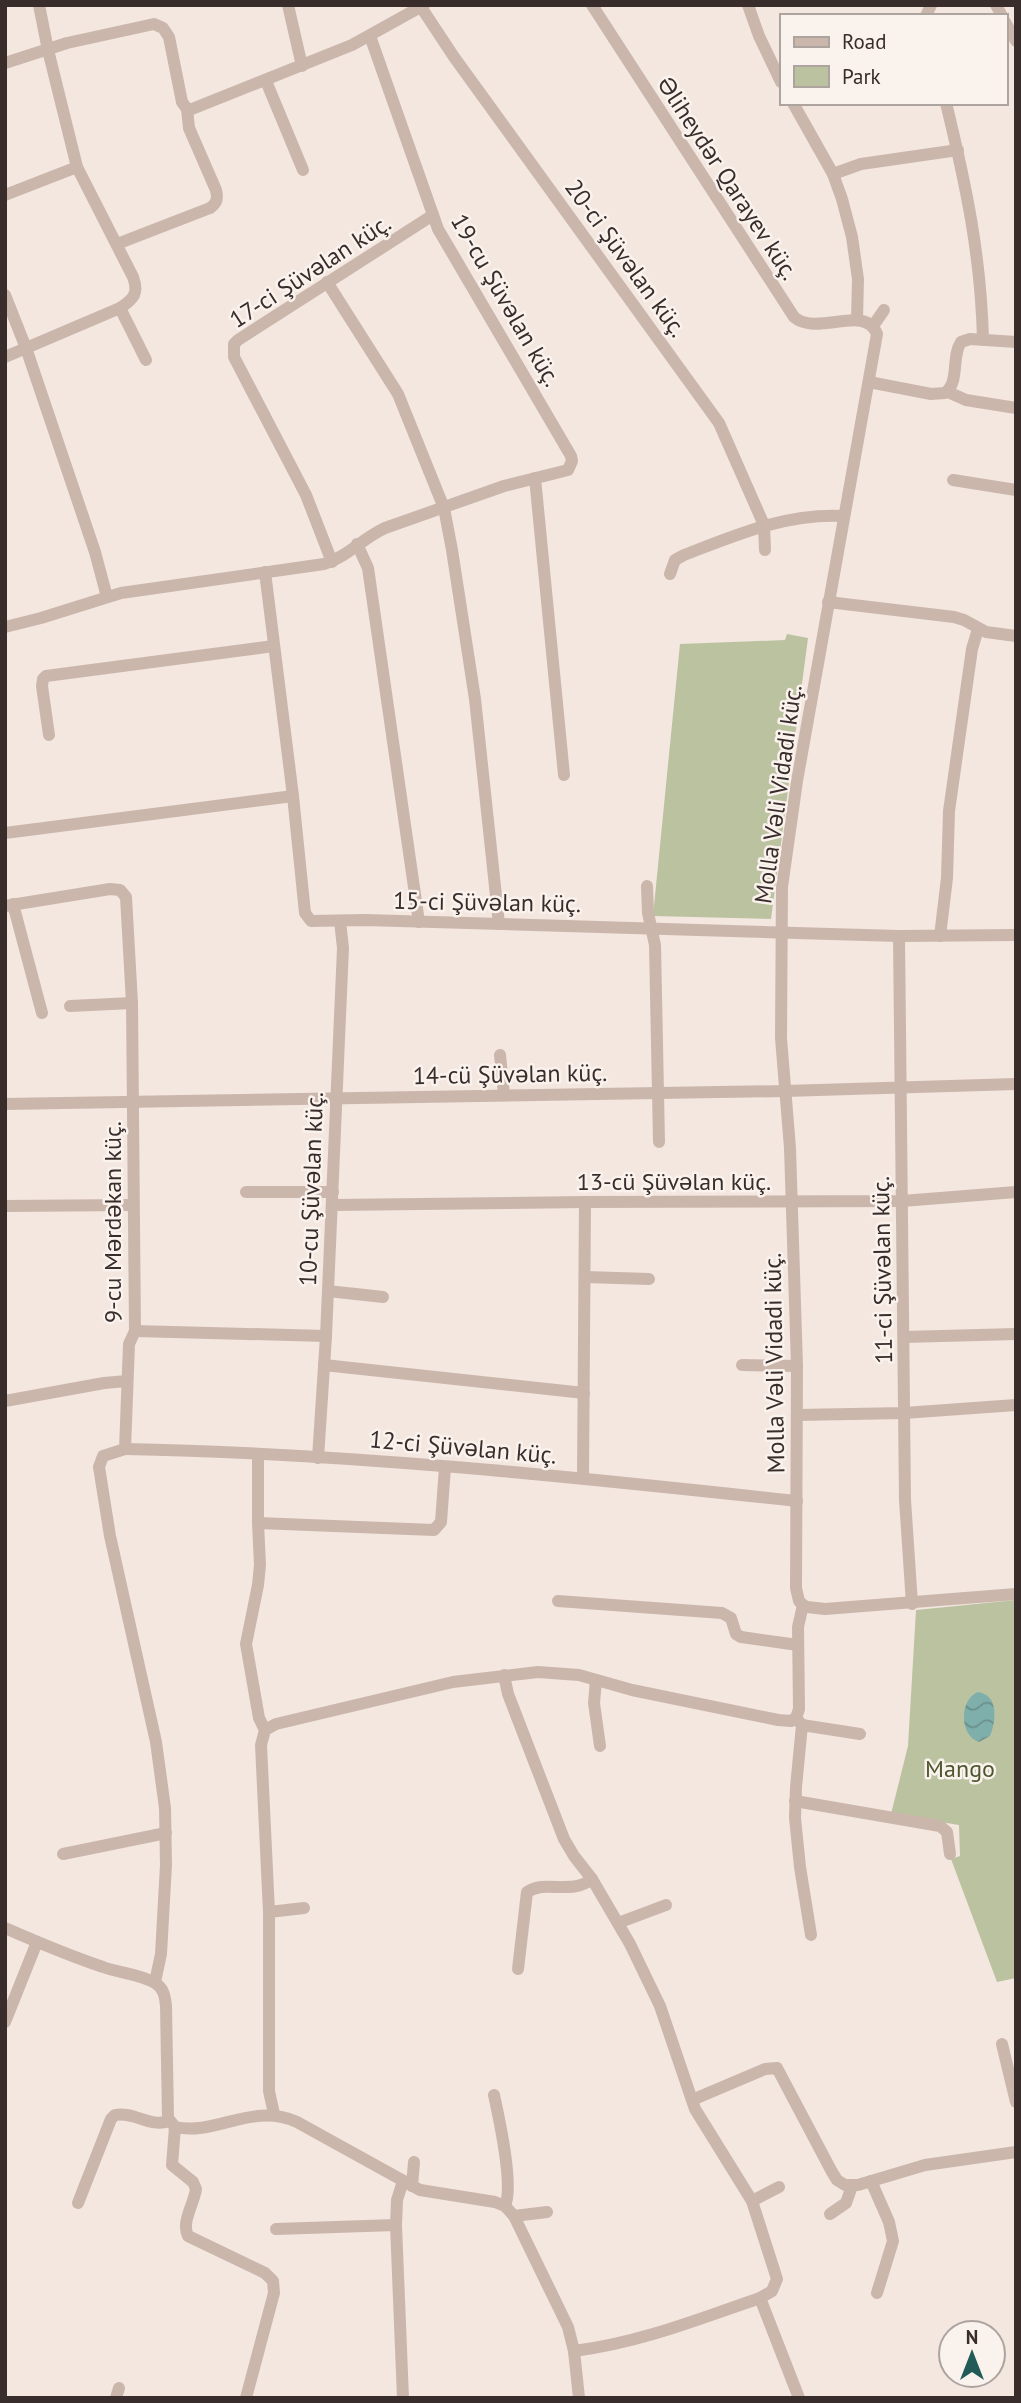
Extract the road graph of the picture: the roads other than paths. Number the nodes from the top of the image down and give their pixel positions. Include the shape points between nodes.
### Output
1 (39, 5) edge
2 (288, 5) edge
3 (592, 5) edge
4 (748, 5) edge
5 (423, 6) edge
6 (1007, 25) edge
7 (370, 36) junction
8 (1016, 41) edge
9 (48, 50) junction
10 (5, 63) edge
11 (302, 66) junction
12 (780, 80) edge
13 (266, 81) junction
14 (794, 105) edge
15 (947, 105) edge
16 (187, 108) junction
17 (958, 150) junction
18 (77, 167) junction
19 (303, 170) dead end
20 (833, 174) junction
21 (5, 195) edge
22 (433, 215) junction
23 (117, 244) junction
24 (327, 282) junction
25 (5, 295) edge
26 (120, 308) junction
27 (884, 310) dead end
28 (857, 320) junction
29 (873, 326) junction
30 (983, 340) junction
31 (1016, 342) edge
32 (26, 348) junction
33 (5, 357) edge
34 (146, 360) dead end
35 (869, 382) junction
36 (948, 391) junction
37 (1016, 408) edge
38 (535, 478) junction
39 (953, 480) dead end
40 (1016, 490) edge
41 (443, 508) junction
42 (843, 516) junction
43 (764, 525) junction
44 (357, 544) junction
45 (765, 550) dead end
46 (332, 562) junction
47 (265, 572) junction
48 (670, 574) dead end
49 (107, 597) junction
50 (828, 602) junction
51 (5, 627) edge
52 (978, 629) junction
53 (1016, 636) edge
54 (274, 646) junction
55 (49, 734) dead end
56 (564, 775) dead end
57 (293, 796) junction
58 (5, 833) edge
59 (647, 886) dead end
60 (9, 905) edge
61 (340, 921) junction
62 (419, 922) junction
63 (499, 924) junction
64 (652, 927) junction
65 (781, 931) junction
66 (1016, 935) edge
67 (899, 936) junction
68 (940, 936) junction
69 (132, 1003) junction
70 (70, 1006) dead end
71 (42, 1013) dead end
72 (500, 1055) dead end
73 (1016, 1084) edge
74 (899, 1088) junction
75 (785, 1091) junction
76 (658, 1093) junction
77 (504, 1095) junction
78 (336, 1099) junction
79 (133, 1102) junction
80 (5, 1104) edge
81 (659, 1142) dead end
82 (246, 1192) dead end
83 (1016, 1192) edge
84 (333, 1199) junction
85 (792, 1201) junction
86 (902, 1201) junction
87 (585, 1202) junction
88 (133, 1205) junction
89 (5, 1206) edge
90 (585, 1277) junction
91 (649, 1279) dead end
92 (328, 1291) junction
93 (383, 1297) dead end
94 (135, 1331) junction
95 (1016, 1334) edge
96 (326, 1336) junction
97 (904, 1337) junction
98 (324, 1365) junction
99 (741, 1365) dead end
100 (797, 1366) junction
101 (127, 1381) junction
102 (584, 1393) junction
103 (5, 1401) edge
104 (1016, 1405) edge
105 (904, 1413) junction
106 (797, 1415) junction
107 (125, 1449) junction
108 (258, 1455) junction
109 (318, 1458) junction
110 (445, 1467) junction
111 (583, 1478) junction
112 (797, 1501) junction
113 (258, 1523) junction
114 (1016, 1594) edge
115 (558, 1601) dead end
116 (912, 1604) junction
117 (803, 1605) junction
118 (798, 1645) junction
119 (504, 1675) junction
120 (596, 1680) junction
121 (799, 1722) junction
122 (265, 1730) junction
123 (860, 1734) dead end
124 (600, 1746) dead end
125 (795, 1801) junction
126 (166, 1833) junction
127 (62, 1854) dead end
128 (950, 1854) dead end
129 (592, 1879) junction
130 (666, 1905) dead end
131 (304, 1908) dead end
132 (269, 1912) junction
133 (618, 1923) junction
134 (5, 1928) edge
135 (811, 1935) dead end
136 (37, 1942) junction
137 (518, 1969) dead end
138 (155, 1982) junction
139 (5, 2022) edge
140 (1002, 2044) dead end
141 (494, 2095) dead end
142 (692, 2100) junction
143 (1016, 2102) edge
144 (274, 2114) junction
145 (172, 2124) junction
146 (1016, 2152) edge
147 (414, 2162) dead end
148 (871, 2181) junction
149 (407, 2184) junction
150 (779, 2186) dead end
151 (852, 2186) junction
152 (752, 2201) junction
153 (78, 2203) dead end
154 (510, 2211) junction
155 (547, 2212) dead end
156 (831, 2214) dead end
157 (396, 2225) junction
158 (276, 2229) dead end
159 (877, 2292) dead end
160 (760, 2298) junction
161 (574, 2351) junction
162 (247, 2398) edge
163 (403, 2398) edge
164 (579, 2398) edge
165 (799, 2398) edge

1 - 9 street
2 - 11 street
3 - 28 street, Əliheydər Qarayev küç. via 794,317 807,325
4 - 12 street
5 - 7 street
5 - 43 street, 20-ci Şüvəlan küç. via 462,68 719,423
6 - 8 street
7 - 11 street
7 - 22 street, 19-cu Şüvəlan küç.
9 - 10 street
9 - 16 street via 141,25 159,25 169,37
9 - 18 street
11 - 13 street
13 - 16 street via 201,107
13 - 19 street
14 - 20 street
15 - 17 street
16 - 23 street via 189,128 216,190 215,204
17 - 20 street via 861,164
17 - 30 street via 980,272
18 - 21 street
18 - 23 street
20 - 28 street via 852,237
22 - 24 street, 17-ci Şüvəlan küç.
22 - 38 street, 19-cu Şüvəlan küç. via 571,456 568,470
23 - 26 street via 136,291
24 - 41 street via 398,394
24 - 46 street, 17-ci Şüvəlan küç. via 237,340 233,350 306,495
25 - 32 street
26 - 32 street
26 - 34 street
27 - 29 street
28 - 29 street
29 - 35 street, Molla Vəli Vidadi küç. via 877,339
30 - 31 street
30 - 36 street via 959,345
32 - 33 street
32 - 49 street
35 - 36 street via 930,394
35 - 42 street, Molla Vəli Vidadi küç.
36 - 37 street via 966,400
38 - 41 street, 19-cu Şüvəlan küç.
38 - 56 street
39 - 40 street
41 - 44 street, 19-cu Şüvəlan küç. via 385,528
41 - 63 street via 475,699
42 - 43 street via 809,516
42 - 50 street, Molla Vəli Vidadi küç.
43 - 45 street, 20-ci Şüvəlan küç.
43 - 48 street via 684,555 675,560
44 - 46 street, 19-cu Şüvəlan küç.
44 - 62 street via 368,568
46 - 47 street, 19-cu Şüvəlan küç.
47 - 49 street, 19-cu Şüvəlan küç.
47 - 54 street, 15-ci Şüvəlan küç.
49 - 51 street, 19-cu Şüvəlan küç.
50 - 52 street via 954,617
50 - 65 street, Molla Vəli Vidadi küç. via 786,853
52 - 53 street
52 - 68 street via 951,796
54 - 55 street via 46,676 42,686
54 - 57 street, 15-ci Şüvəlan küç.
57 - 58 street
57 - 61 street, 15-ci Şüvəlan küç. via 307,918
59 - 64 street
60 - 69 street, 9-cu Mərdəkan küç. via 120,890 126,897
60 - 71 street
61 - 62 street, 15-ci Şüvəlan küç.
61 - 78 street, 10-cu Şüvəlan küç. via 343,948
62 - 63 street, 15-ci Şüvəlan küç.
63 - 64 street, 15-ci Şüvəlan küç.
64 - 65 street, 15-ci Şüvəlan küç.
64 - 76 street
65 - 67 street, 15-ci Şüvəlan küç.
65 - 75 street, Molla Vəli Vidadi küç.
66 - 68 street, 15-ci Şüvəlan küç.
67 - 68 street, 15-ci Şüvəlan küç.
67 - 74 street, 11-ci Şüvəlan küç.
69 - 70 street
69 - 79 street, 9-cu Mərdəkan küç.
72 - 77 street
73 - 74 street, 14-cü Şüvəlan küç.
74 - 75 street, 14-cü Şüvəlan küç.
74 - 86 street, 11-ci Şüvəlan küç.
75 - 76 street, 14-cü Şüvəlan küç.
75 - 85 street, Molla Vəli Vidadi küç.
76 - 77 street, 14-cü Şüvəlan küç.
76 - 81 street
77 - 78 street, 14-cü Şüvəlan küç.
78 - 79 street, 14-cü Şüvəlan küç.
78 - 84 street, 10-cu Şüvəlan küç.
79 - 80 street, 14-cü Şüvəlan küç.
79 - 88 street, 9-cu Mərdəkan küç.
82 - 84 street, 13-cü Şüvəlan küç.
83 - 86 street, 13-cü Şüvəlan küç.
84 - 87 street, 13-cü Şüvəlan küç.
84 - 92 street, 10-cu Şüvəlan küç.
85 - 86 street, 13-cü Şüvəlan küç.
85 - 87 street, 13-cü Şüvəlan küç.
85 - 100 street, Molla Vəli Vidadi küç.
86 - 97 street, 11-ci Şüvəlan küç.
87 - 90 street
88 - 89 street
88 - 94 street, 9-cu Mərdəkan küç.
90 - 91 street
90 - 102 street
92 - 93 street
92 - 96 street, 10-cu Şüvəlan küç.
94 - 96 street
94 - 101 street, 9-cu Mərdəkan küç. via 129,1343
95 - 97 street
96 - 98 street, 10-cu Şüvəlan küç.
97 - 105 street, 11-ci Şüvəlan küç.
98 - 102 street
98 - 109 street, 10-cu Şüvəlan küç.
99 - 100 street
100 - 106 street, Molla Vəli Vidadi küç.
101 - 103 street
101 - 107 street, 9-cu Mərdəkan küç.
102 - 111 street
104 - 105 street
105 - 106 street
105 - 116 street, 11-ci Şüvəlan küç.
106 - 112 street, Molla Vəli Vidadi küç.
107 - 108 street, 12-ci Şüvəlan küç.
107 - 126 street via 103,1456 99,1467 156,1742
108 - 109 street, 12-ci Şüvəlan küç.
108 - 113 street
109 - 110 street, 12-ci Şüvəlan küç.
110 - 111 street, 12-ci Şüvəlan küç.
110 - 113 street via 441,1522 434,1530
111 - 112 street, 12-ci Şüvəlan küç.
112 - 117 street, Molla Vəli Vidadi küç. via 796,1588
113 - 122 street via 258,1586 246,1644
114 - 116 street
115 - 118 street via 722,1613 731,1618 741,1637
116 - 117 street via 825,1609
117 - 118 street
118 - 121 street
119 - 120 street via 553,1672
119 - 122 street via 366,1702
119 - 129 street via 564,1839
120 - 121 street
120 - 124 street
121 - 123 street
121 - 125 street
122 - 132 street via 261,1745
125 - 128 street via 940,1826 947,1832
125 - 135 street
126 - 127 street
126 - 138 street via 161,1954
129 - 133 street
129 - 137 street via 577,1888 534,1887 527,1892
130 - 133 street
131 - 132 street
132 - 144 street via 269,2091
133 - 142 street via 660,2006
134 - 136 street
136 - 138 street
136 - 139 street
138 - 145 street via 165,1997
140 - 143 street
141 - 154 street
142 - 151 street via 777,2068 837,2180
142 - 152 street
144 - 145 street via 191,2128
144 - 149 street via 297,2122
145 - 153 street via 115,2115
145 - 162 street via 172,2165 196,2189 185,2224 188,2236 273,2281 274,2293
146 - 148 street via 925,2165
147 - 149 street
148 - 151 street
148 - 159 street via 892,2241
149 - 154 street via 428,2193 495,2202
149 - 157 street via 397,2200
150 - 152 street
151 - 156 street via 846,2203
152 - 160 street via 777,2279 772,2291
154 - 155 street
154 - 161 street via 565,2319
157 - 158 street
157 - 163 street
160 - 161 street via 643,2338
160 - 165 street
161 - 164 street

